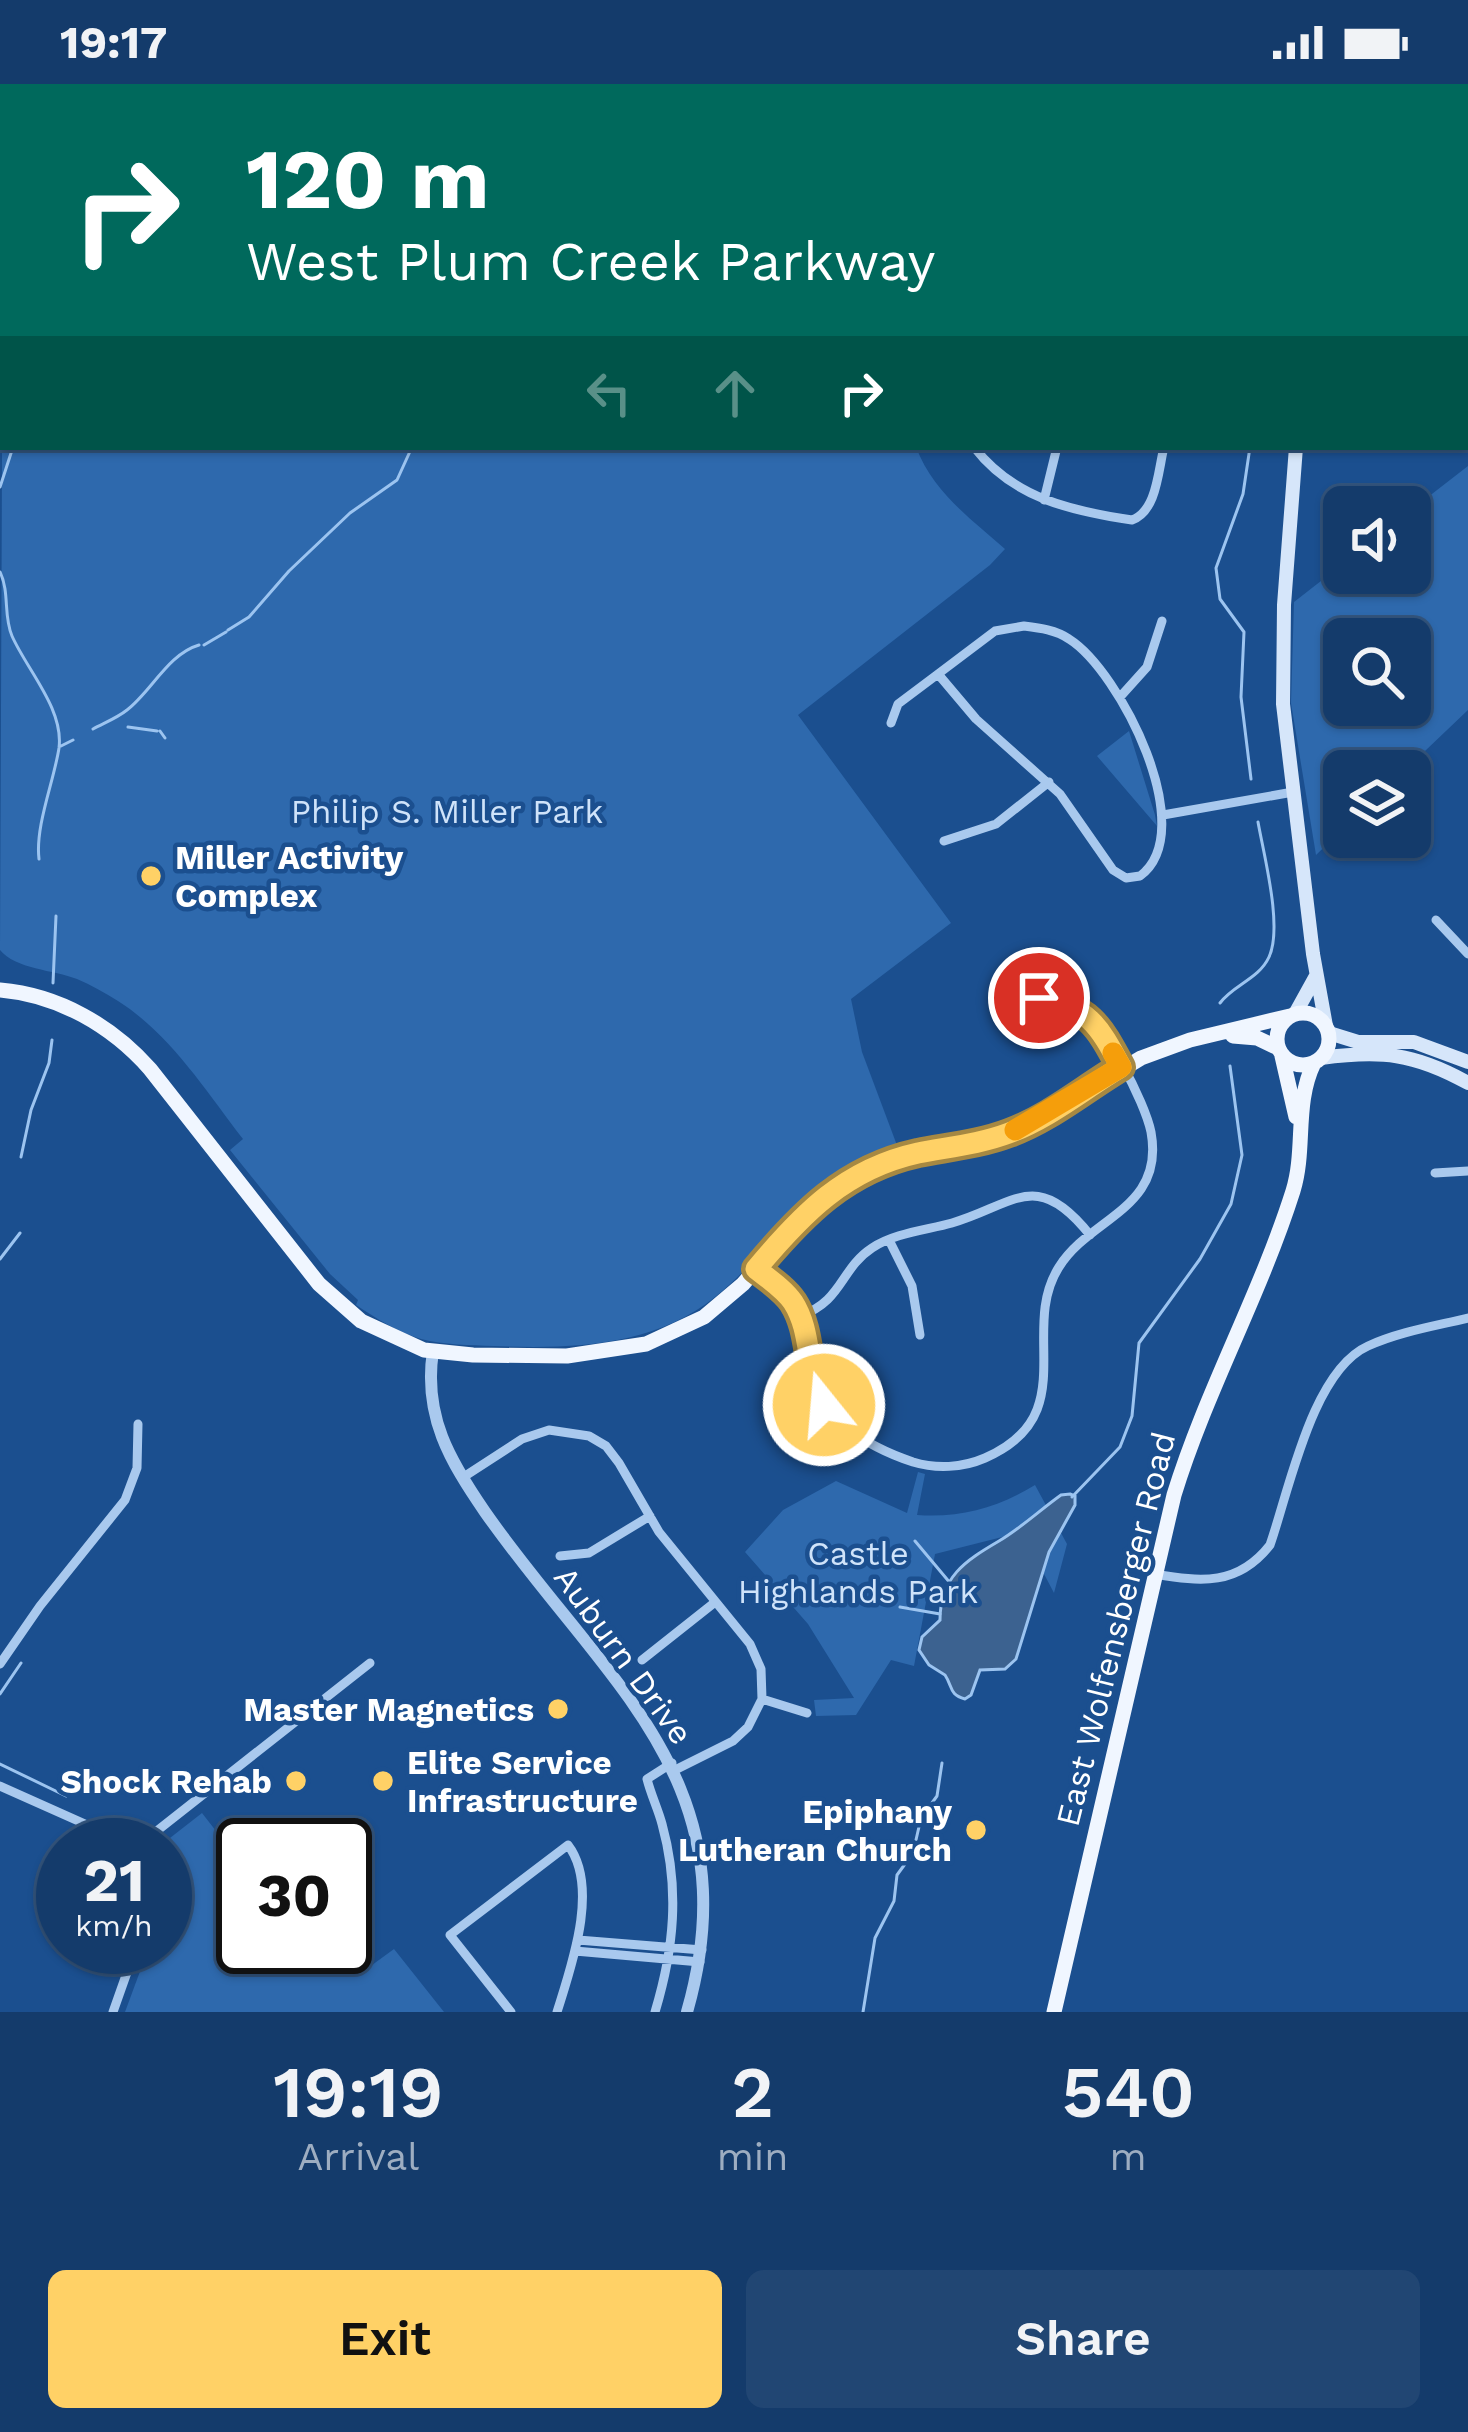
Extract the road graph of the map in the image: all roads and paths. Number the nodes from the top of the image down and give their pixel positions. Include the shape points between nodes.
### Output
1 (977, 450) edge
2 (1056, 450) edge
3 (1163, 450) edge
4 (1295, 450) edge
5 (1044, 500) junction
6 (1162, 621) dead end
7 (938, 674) junction
8 (1120, 698) junction
9 (891, 723) dead end
10 (1049, 782) junction
11 (1293, 792) junction
12 (1163, 815) junction
13 (944, 841) dead end
14 (1436, 920) dead end
15 (1468, 954) edge
16 (1316, 976) junction
17 (1018, 986) dead end
18 (0, 990) edge
19 (1292, 1015) junction
20 (1328, 1029) junction
21 (1212, 1035) junction
22 (1280, 1052) junction
23 (1318, 1061) junction
24 (1468, 1062) edge
25 (1121, 1067) junction
26 (1468, 1083) edge
27 (1300, 1132) junction
28 (1468, 1171) edge
29 (1435, 1173) dead end
30 (1090, 1234) junction
31 (890, 1240) junction
32 (756, 1269) junction
33 (800, 1316) junction
34 (1468, 1318) edge
35 (920, 1335) dead end
36 (433, 1352) junction
37 (138, 1424) dead end
38 (462, 1478) junction
39 (650, 1516) junction
40 (560, 1556) dead end
41 (1155, 1574) junction
42 (714, 1603) junction
43 (642, 1660) dead end
44 (370, 1663) dead end
45 (0, 1664) edge
46 (762, 1700) junction
47 (807, 1713) dead end
48 (673, 1766) junction
49 (0, 1786) edge
50 (72, 1818) edge
51 (173, 1818) edge
52 (577, 1945) junction
53 (670, 1953) junction
54 (701, 1956) junction
55 (126, 1974) edge
56 (112, 2012) edge
57 (511, 2012) edge
58 (557, 2012) edge
59 (655, 2012) edge
60 (687, 2012) edge
61 (1054, 2012) edge

1 - 5 street via 1023,492
2 - 5 street
3 - 5 street via 1149,506 1138,518
4 - 11 main road via 1282,704
6 - 8 street via 1152,658
7 - 8 street via 995,631 1024,626 1071,640
7 - 9 street via 898,704
7 - 10 street
8 - 12 street
10 - 12 street via 1099,855 1126,878 1140,876 1159,854
10 - 13 street via 996,824
11 - 12 street
11 - 16 main road
14 - 15 street
16 - 19 main road
16 - 20 main road
17 - 25 street via 1084,1012
18 - 36 main road via 65,1006 126,1044 328,1293 377,1331
19 - 20 main road via 1312,1015
19 - 21 main road
19 - 22 main road via 1278,1030
20 - 23 main road via 1329,1046
20 - 24 main road via 1358,1042 1414,1042
21 - 22 main road via 1252,1037
21 - 25 main road
22 - 23 main road via 1297,1065
22 - 27 main road, East Wolfensberger Road
23 - 26 main road via 1395,1054
23 - 27 main road, East Wolfensberger Road via 1305,1084
25 - 30 street via 1146,1115 1151,1157 1135,1199
25 - 32 main road via 1007,1134 897,1158 848,1180 809,1208
27 - 41 main road, East Wolfensberger Road via 1286,1212 1198,1422
28 - 29 street
30 - 31 street via 1062,1206 1030,1196
30 - 33 street via 1061,1262 1048,1291 1039,1404 1015,1438 970,1463 919,1464 841,1423 813,1382
31 - 33 street via 859,1260 830,1300
31 - 35 street via 912,1286
32 - 33 street
32 - 36 main road via 704,1317 646,1344 567,1356
34 - 41 street via 1365,1347 1347,1360 1320,1403 1258,1561 1207,1582
36 - 38 street, Auburn Drive via 435,1422
37 - 45 street via 139,1457 125,1500
38 - 39 street via 532,1434 569,1430 613,1454
38 - 48 street, Auburn Drive
39 - 40 street via 589,1553
39 - 42 street
41 - 61 main road, East Wolfensberger Road
42 - 43 street
42 - 46 street via 755,1653
44 - 51 street
46 - 47 street
46 - 48 street via 733,1742
48 - 53 street via 647,1779 671,1866
48 - 54 street, Auburn Drive via 701,1850
49 - 50 street
52 - 53 street
52 - 57 street via 577,1860 568,1844 450,1935
52 - 58 street
53 - 54 street
53 - 59 street
54 - 60 street, Auburn Drive
55 - 56 street

